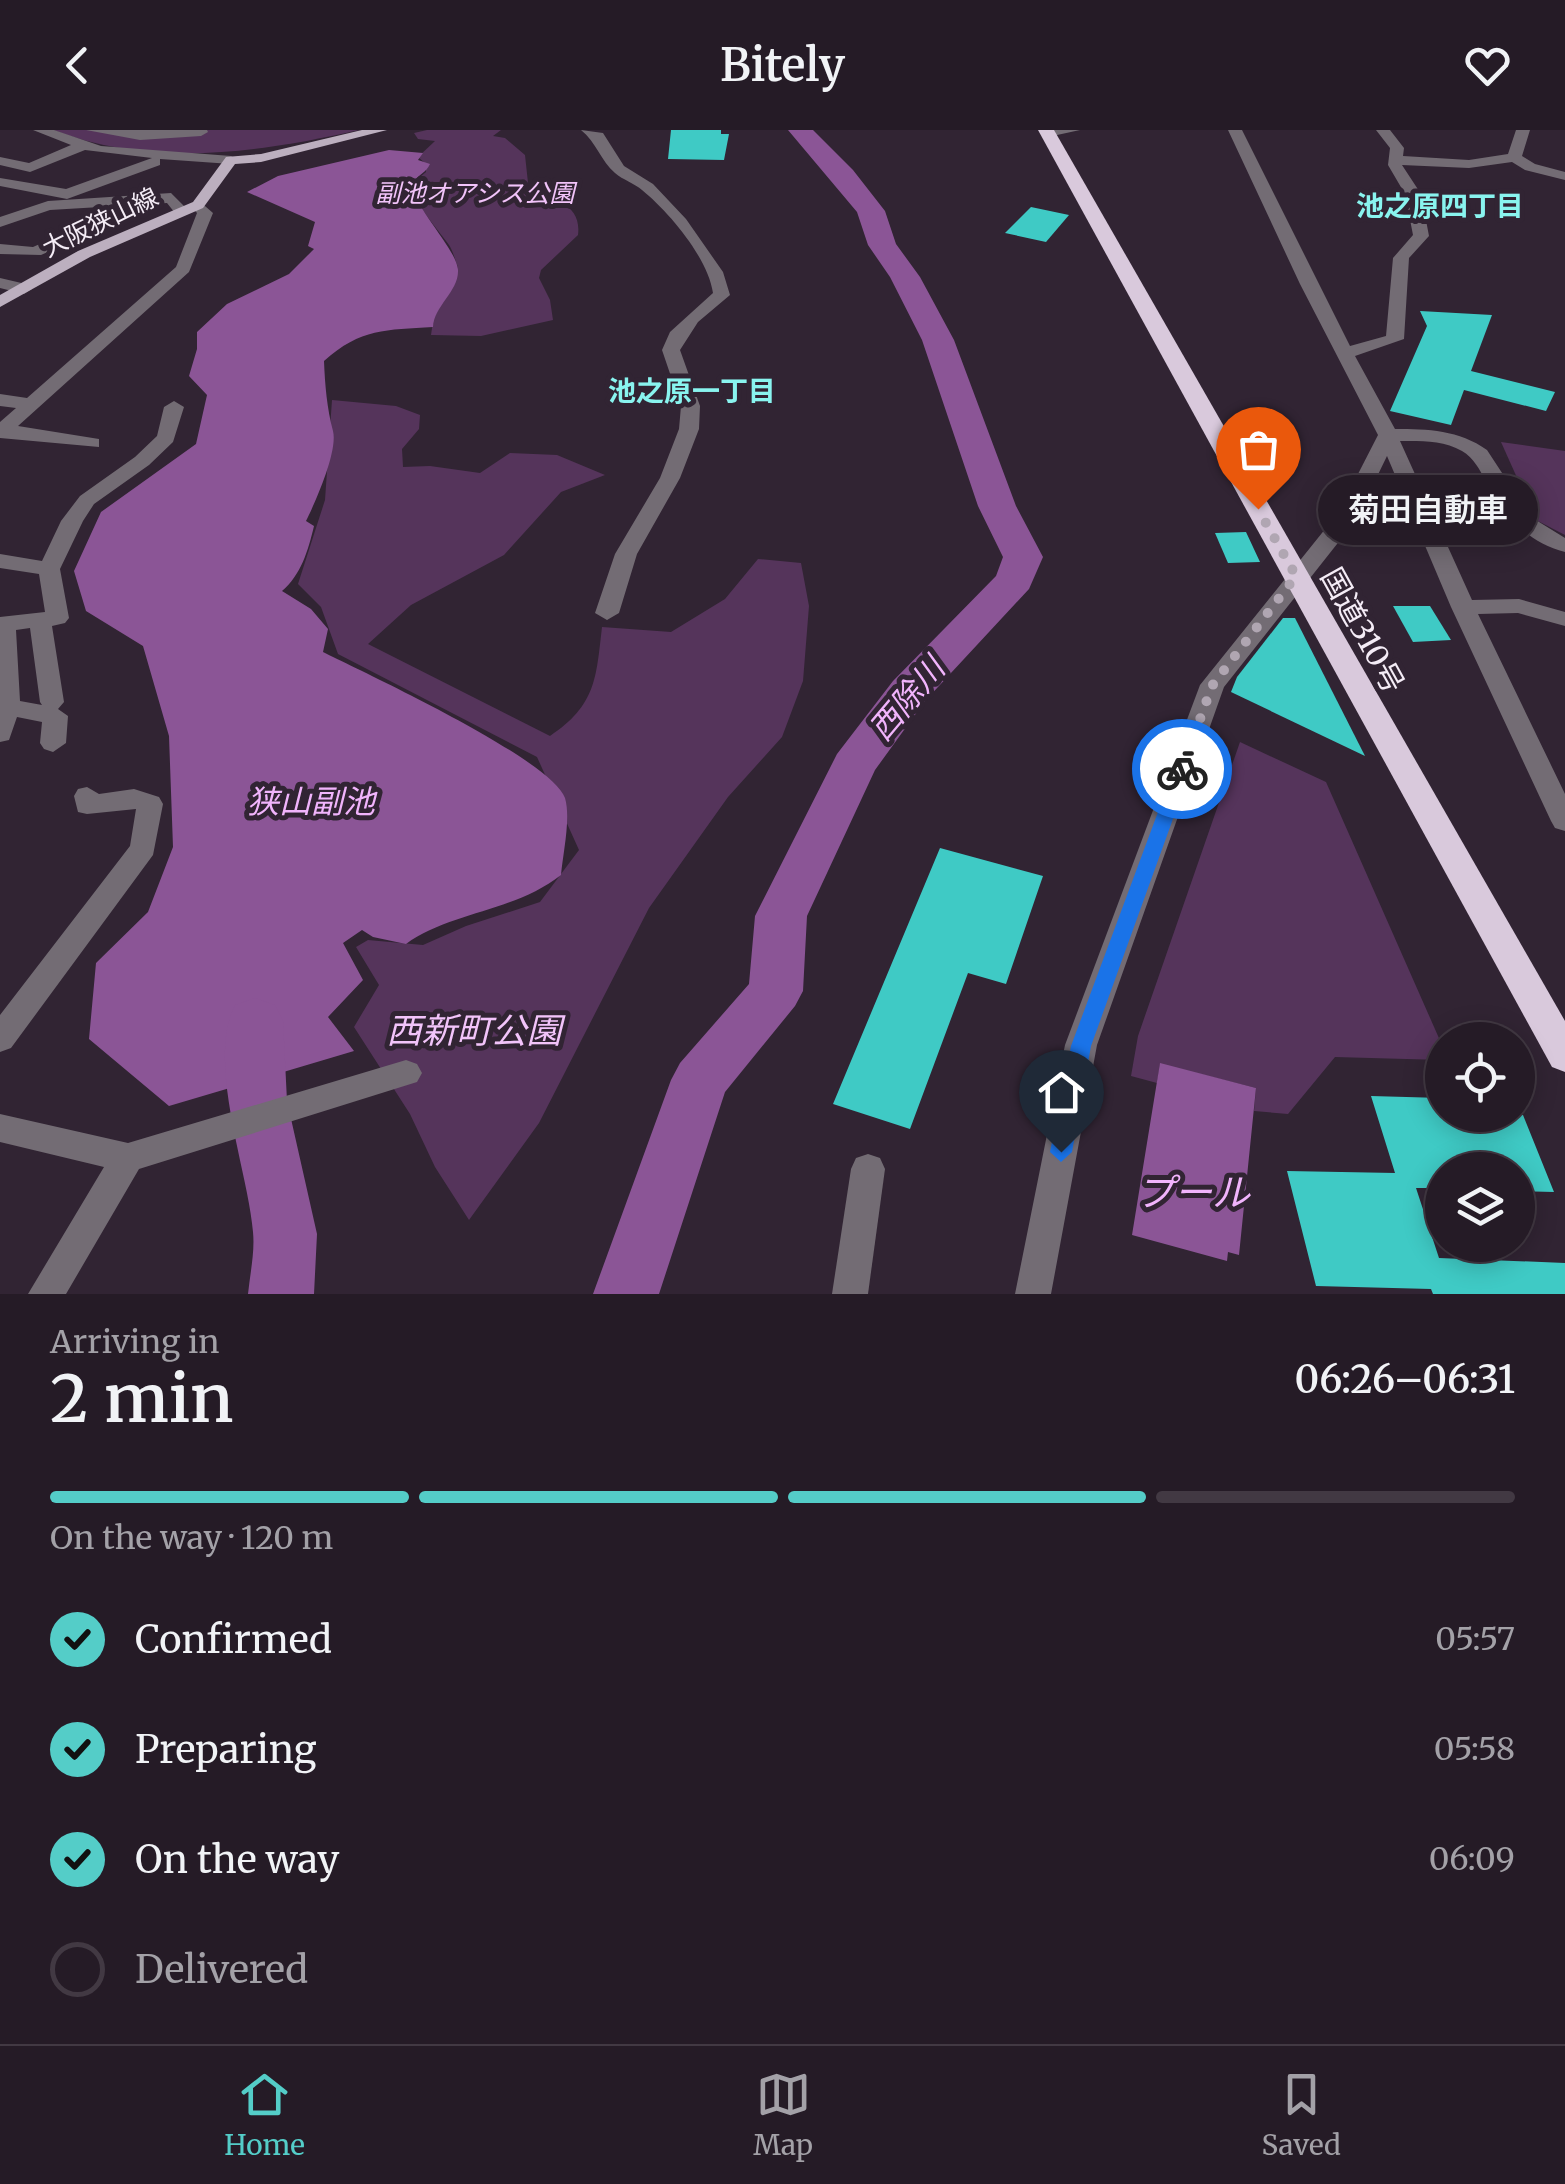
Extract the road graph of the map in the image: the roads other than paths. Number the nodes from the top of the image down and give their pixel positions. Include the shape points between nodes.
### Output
1 (40, 130) edge
2 (92, 130) edge
3 (380, 130) edge
4 (588, 130) edge
5 (1235, 130) edge
6 (1383, 130) edge
7 (1523, 130) edge
8 (1056, 131) edge
9 (200, 132) edge
10 (82, 146) junction
11 (180, 157) junction
12 (1514, 157) junction
13 (230, 160) junction
14 (1394, 160) junction
15 (0, 161) edge
16 (1565, 176) edge
17 (0, 182) edge
18 (189, 208) junction
19 (0, 222) edge
20 (0, 249) edge
21 (34, 252) junction
22 (0, 272) edge
23 (0, 283) edge
24 (24, 289) junction
25 (0, 302) edge
26 (1346, 353) junction
27 (0, 400) edge
28 (31, 404) junction
29 (174, 407) dead end
30 (1, 431) edge
31 (1388, 436) junction
32 (92, 443) dead end
33 (1565, 545) edge
34 (0, 561) edge
35 (49, 569) junction
36 (1296, 576) junction
37 (1462, 607) junction
38 (608, 613) dead end
39 (40, 620) junction
40 (1565, 620) edge
41 (2, 624) edge
42 (52, 702) dead end
43 (6, 707) junction
44 (0, 734) edge
45 (54, 743) dead end
46 (87, 796) dead end
47 (1565, 821) edge
48 (0, 1040) edge
49 (1565, 1056) edge
50 (406, 1073) dead end
51 (0, 1128) edge
52 (130, 1158) junction
53 (868, 1169) dead end
54 (46, 1294) edge
55 (850, 1294) edge
56 (1034, 1294) edge

1 - 10 street
2 - 9 street via 140,136
3 - 13 main road
4 - 38 street via 618,169 649,188 704,252 723,287 668,348 694,402 688,433 625,556
5 - 26 street
6 - 14 street via 1397,148
7 - 12 street
8 - 36 highway, 国道310号
10 - 11 street
10 - 15 street via 30,168
11 - 13 street
11 - 17 street via 134,166 66,194
12 - 14 street via 1469,164
12 - 16 street
13 - 18 main road, 大阪狭山線
14 - 26 street via 1413,194 1421,236 1401,258 1395,339
18 - 19 street via 171,198 48,206
18 - 21 street via 113,216
18 - 24 main road, 大阪狭山線
18 - 28 street via 205,213 183,268
20 - 21 street
21 - 22 street
23 - 24 street
24 - 25 main road, 大阪狭山線
26 - 31 street
27 - 28 street
28 - 30 street
29 - 35 street via 166,438 87,500
30 - 32 street
31 - 33 street via 1424,435 1470,446 1525,527
31 - 36 street via 1348,515
31 - 37 street
34 - 35 street
35 - 39 street via 57,618
36 - 49 highway, 国道310号
36 - 56 street via 1212,686 1081,1046
37 - 40 street via 1520,606
37 - 47 street
39 - 41 street
39 - 42 street
41 - 43 street
43 - 44 street
43 - 45 street via 55,716
46 - 48 street via 87,805 134,798 150,804 143,848
50 - 52 street
51 - 52 street
52 - 54 street
53 - 55 street

